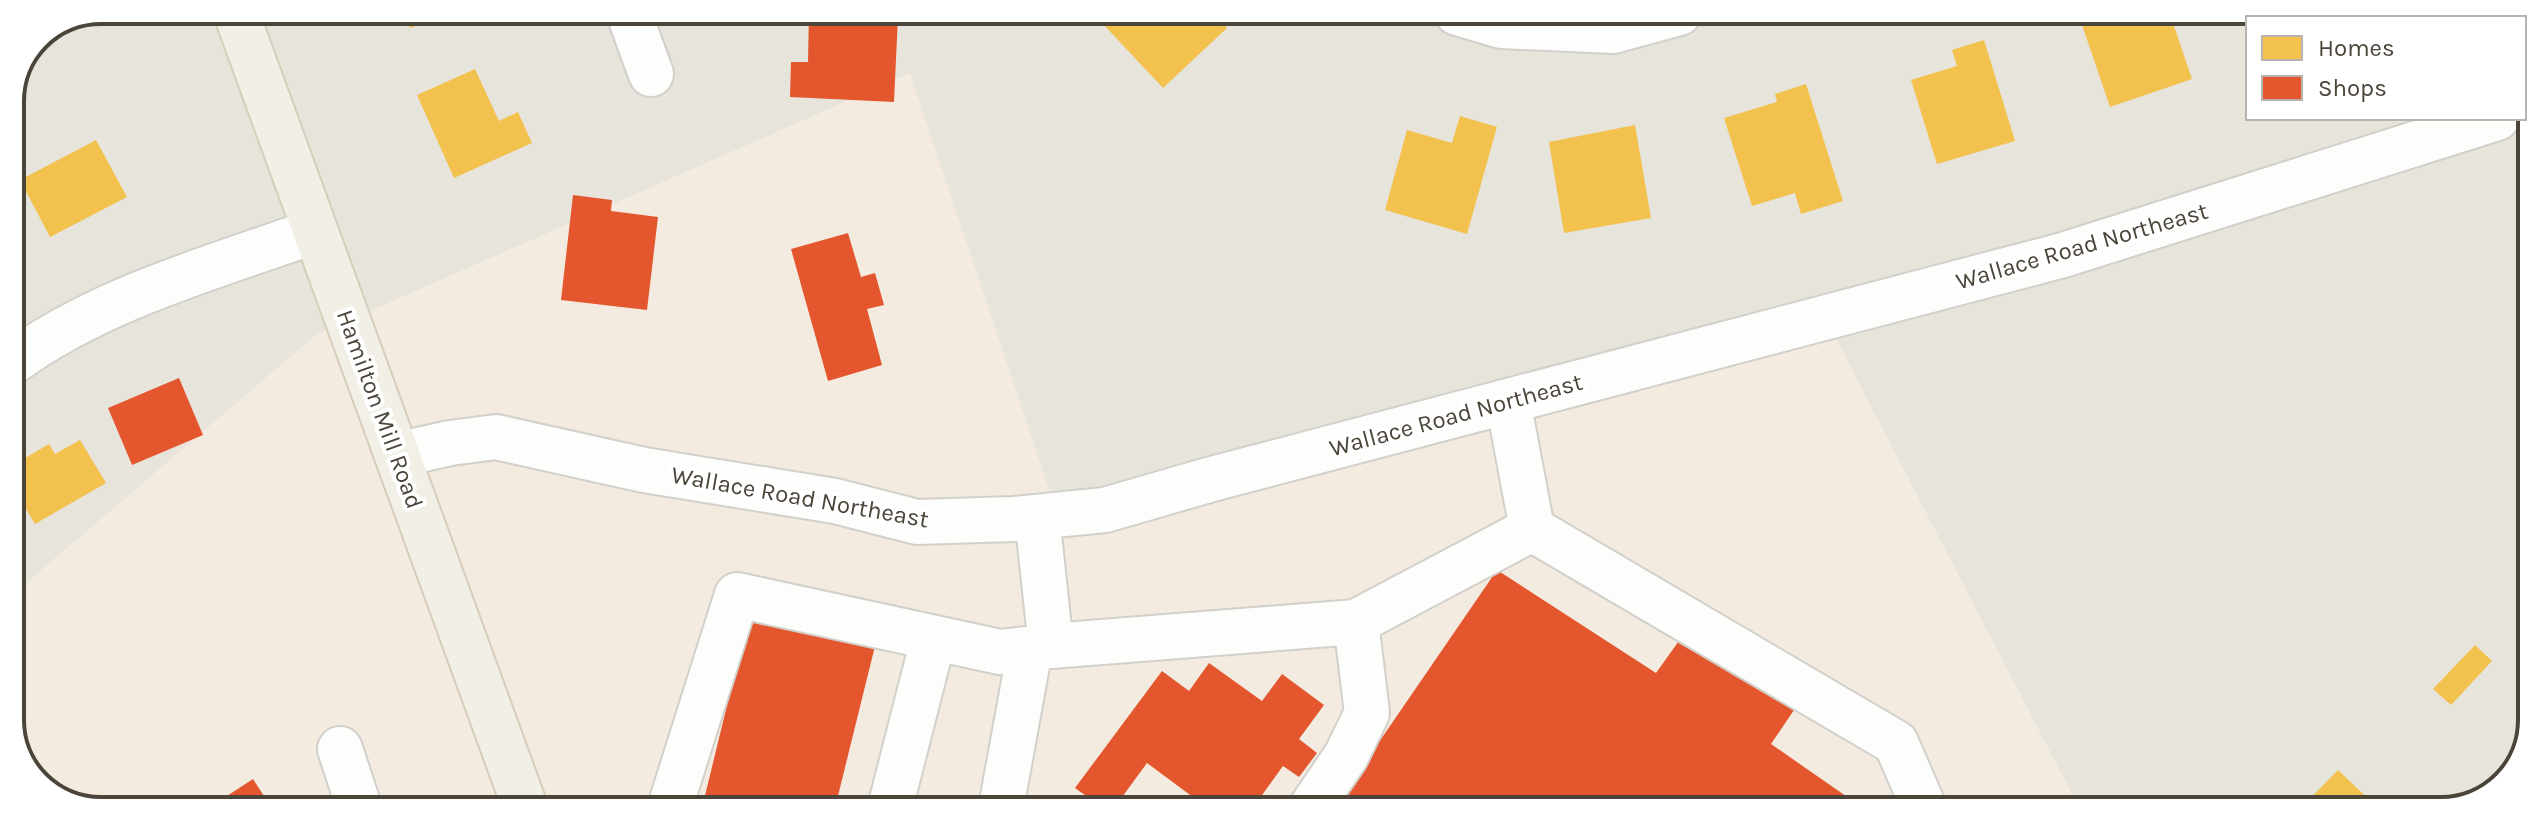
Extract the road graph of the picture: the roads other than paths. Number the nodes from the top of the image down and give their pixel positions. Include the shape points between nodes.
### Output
1 (240, 24) edge
2 (633, 24) edge
3 (1494, 24) edge
4 (1639, 24) edge
5 (651, 74) dead end
6 (2491, 120) edge
7 (315, 231) junction
8 (24, 354) edge
9 (1508, 401) junction
10 (397, 455) junction
11 (1037, 517) junction
12 (1532, 529) junction
13 (1356, 622) junction
14 (933, 640) junction
15 (1041, 647) junction
16 (340, 749) dead end
17 (356, 797) edge
18 (521, 797) edge
19 (673, 797) edge
20 (893, 797) edge
21 (1004, 797) edge
22 (1318, 797) edge
23 (1919, 797) edge

1 - 7 main road, Hamilton Mill Road
2 - 5 street
3 - 4 street via 1613,31
6 - 9 street, Wallace Road Northeast via 2063,255
7 - 8 street via 130,298
7 - 10 main road, Hamilton Mill Road
9 - 11 street, Wallace Road Northeast via 1105,510
9 - 12 street
10 - 11 street, Wallace Road Northeast via 496,437 644,470 835,501 917,522
10 - 18 main road, Hamilton Mill Road
11 - 15 street
12 - 13 street
12 - 23 street via 1896,743
13 - 15 street
13 - 22 street via 1367,713
14 - 15 street via 1000,652
14 - 19 street via 737,595
14 - 20 street
15 - 21 street
16 - 17 street

